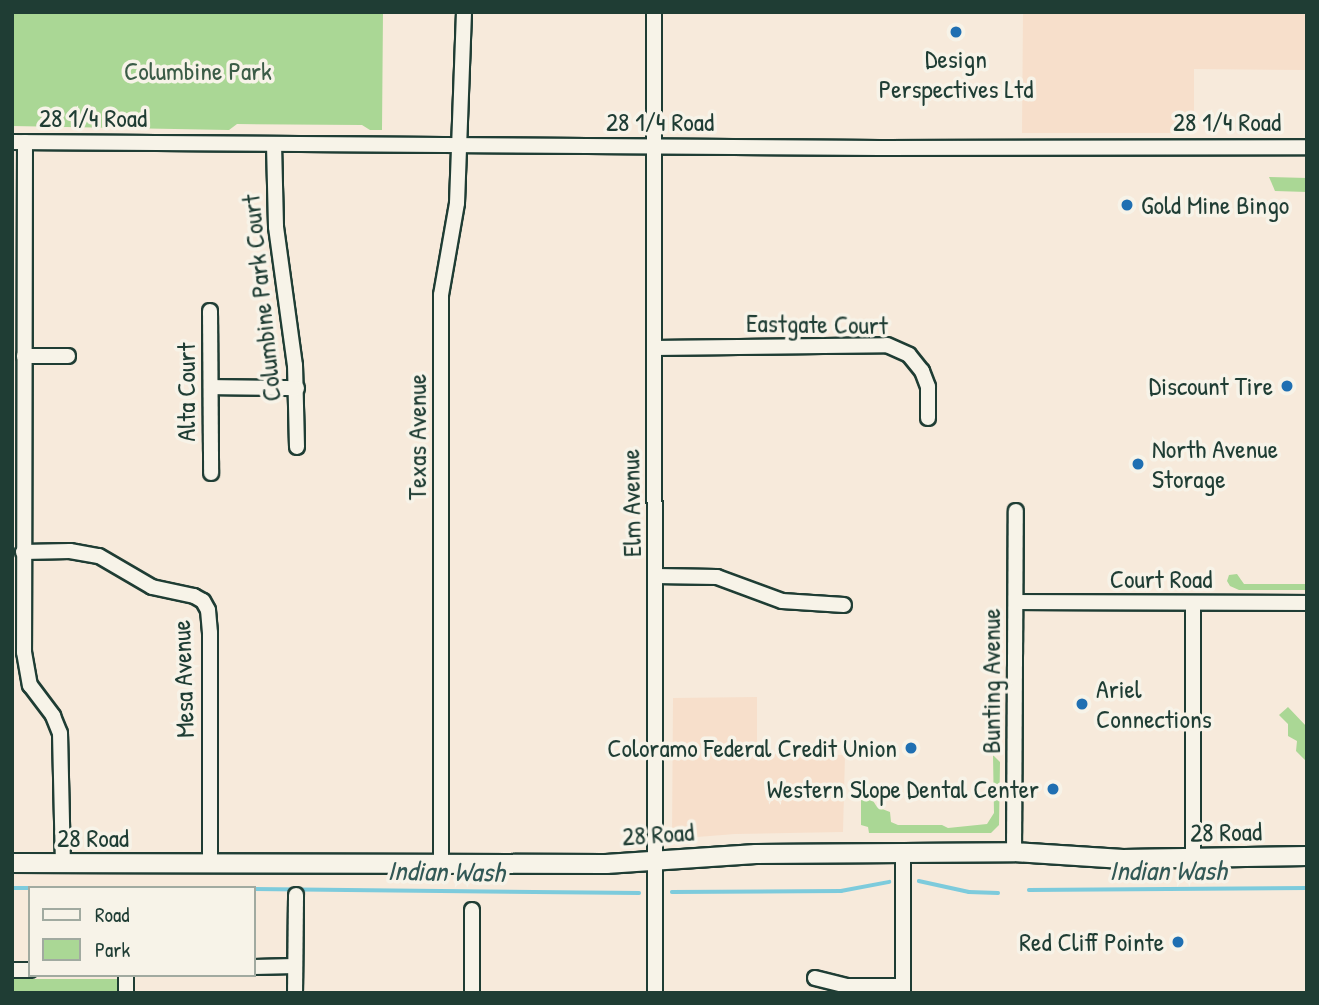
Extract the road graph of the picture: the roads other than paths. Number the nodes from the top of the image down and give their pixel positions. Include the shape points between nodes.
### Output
1 (464, 12) edge
2 (654, 12) edge
3 (19, 142) edge
4 (274, 144) junction
5 (461, 145) junction
6 (653, 147) junction
7 (1307, 147) edge
8 (210, 311) dead end
9 (654, 348) junction
10 (24, 356) junction
11 (68, 356) dead end
12 (211, 387) junction
13 (297, 388) junction
14 (928, 418) dead end
15 (297, 447) dead end
16 (211, 473) dead end
17 (1016, 511) dead end
18 (23, 552) junction
19 (656, 576) junction
20 (1016, 603) junction
21 (1193, 603) junction
22 (1307, 603) edge
23 (844, 605) dead end
24 (1014, 852) junction
25 (903, 853) junction
26 (1307, 856) edge
27 (1193, 859) junction
28 (656, 862) junction
29 (12, 863) edge
30 (210, 863) junction
31 (441, 863) junction
32 (63, 864) junction
33 (296, 895) dead end
34 (472, 909) dead end
35 (295, 966) junction
36 (256, 967) edge
37 (816, 978) dead end
38 (903, 989) edge
39 (295, 993) edge
40 (472, 993) edge
41 (655, 993) edge

1 - 5 street, Texas Avenue
2 - 6 street, Elm Avenue
3 - 4 street, 28 1/4 Road
3 - 10 street
4 - 5 street, 28 1/4 Road
4 - 13 street, Columbine Park Court via 276,227
5 - 6 street, 28 1/4 Road
5 - 31 street, Texas Avenue via 442,295
6 - 7 street, 28 1/4 Road
6 - 9 street, Elm Avenue
8 - 12 street, Alta Court
9 - 14 street, Eastgate Court via 887,345 909,355 922,371 928,387
9 - 19 street, Elm Avenue
10 - 11 street
10 - 18 street
12 - 13 street
12 - 16 street, Alta Court
13 - 15 street, Columbine Park Court
17 - 20 street, Bunting Avenue
18 - 30 street, Mesa Avenue via 99,556 152,587 203,601 209,633
18 - 32 street via 26,671 60,733
19 - 23 street via 717,577 782,601
19 - 28 street, Elm Avenue
20 - 21 street, Court Road
20 - 24 street, Bunting Avenue
21 - 22 street, Court Road
21 - 27 street
24 - 25 main road, 28 Road
24 - 27 main road, 28 Road via 1097,859
25 - 28 main road, 28 Road via 756,854
25 - 38 street
26 - 27 main road, 28 Road
28 - 31 main road, 28 Road
28 - 41 street, Elm Avenue
29 - 32 main road, 28 Road
30 - 31 main road, 28 Road
30 - 32 main road, 28 Road
33 - 35 street
34 - 40 street
35 - 36 street
35 - 39 street
37 - 38 street via 846,986

